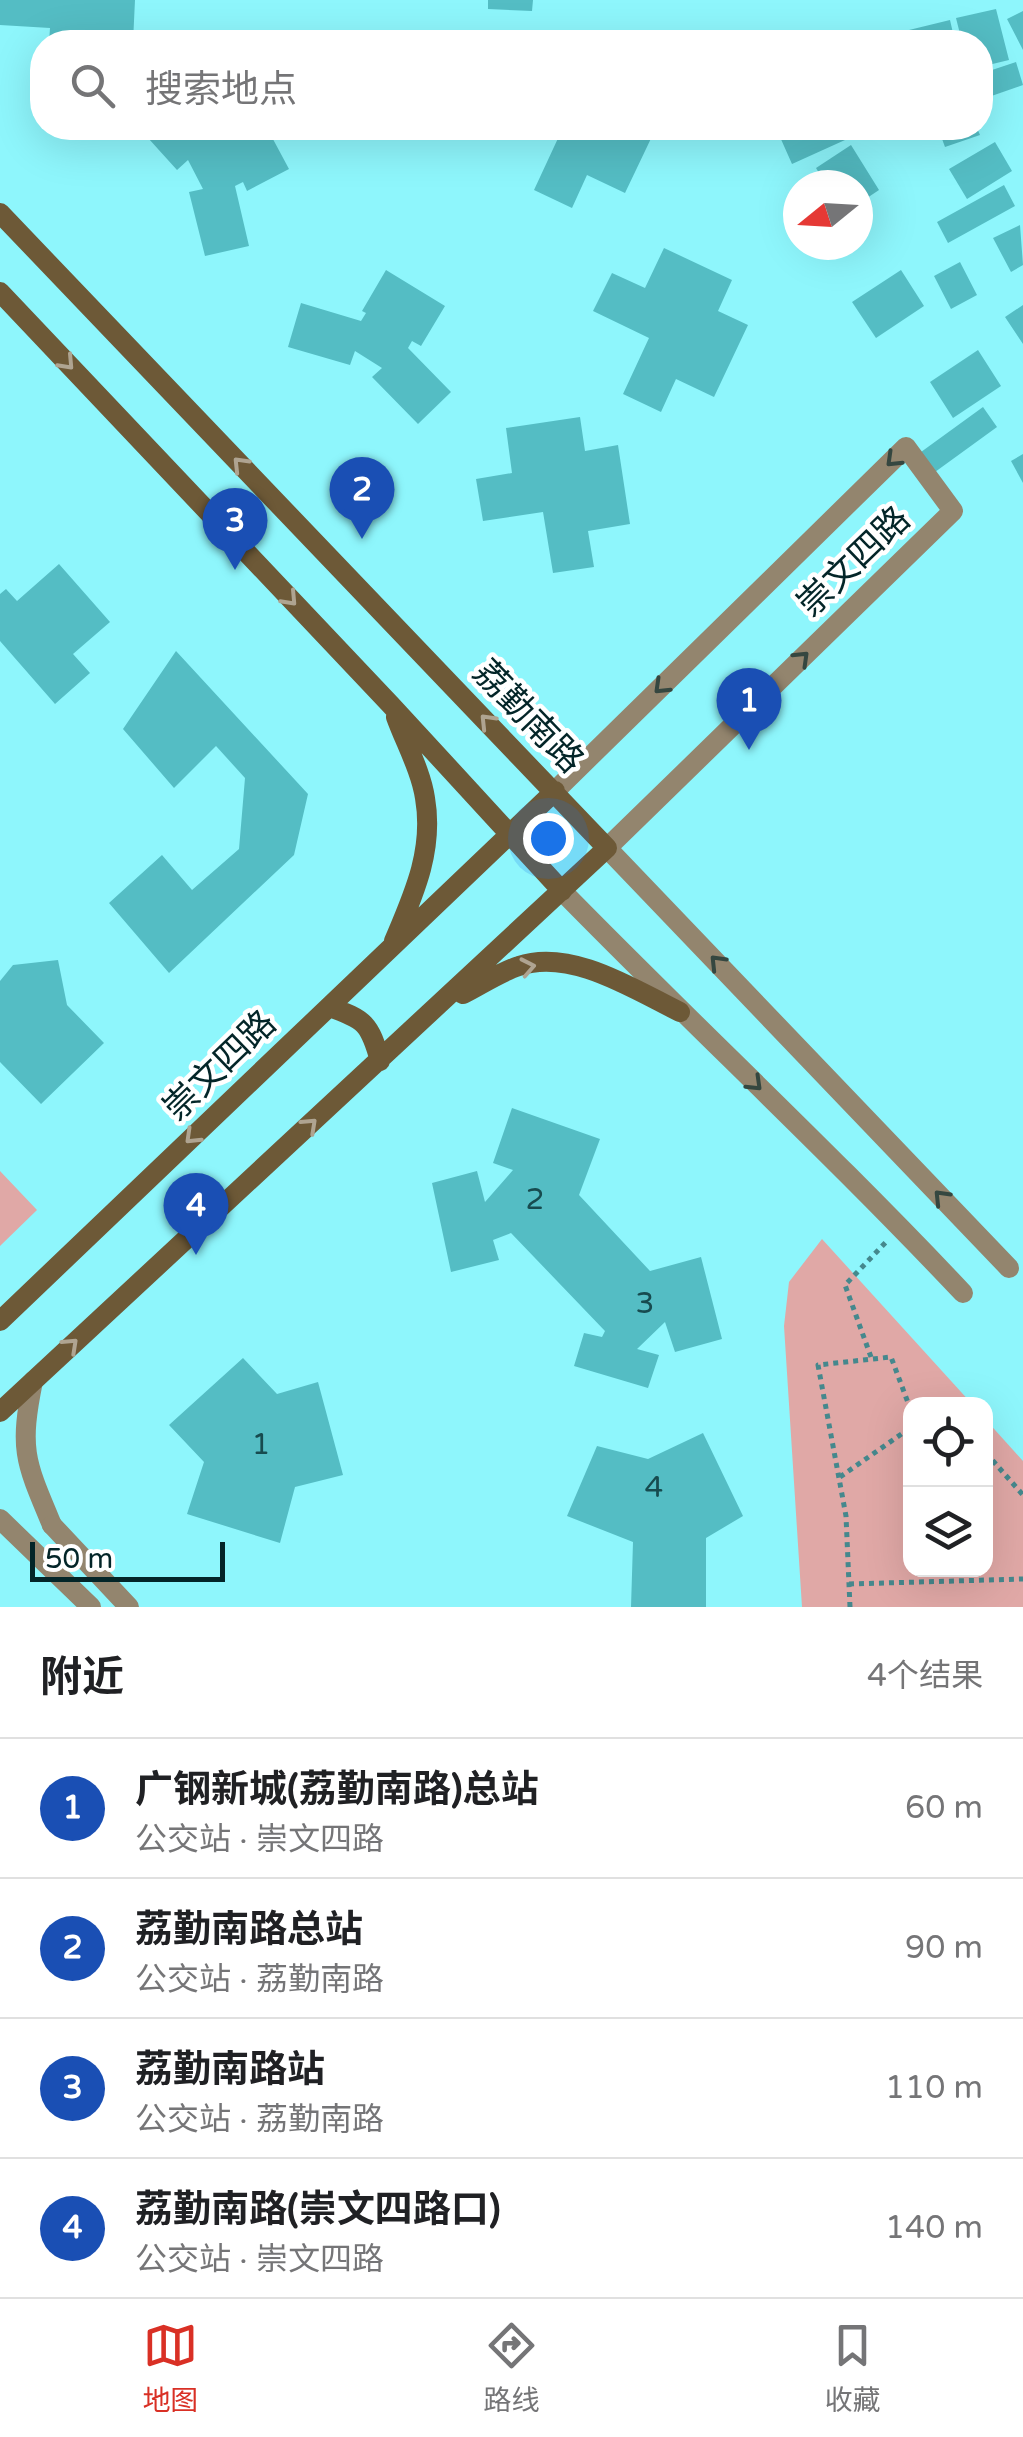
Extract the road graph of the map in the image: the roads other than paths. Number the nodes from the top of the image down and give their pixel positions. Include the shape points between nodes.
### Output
1 (0, 213) edge
2 (0, 292) edge
3 (392, 705) junction
4 (555, 791) junction
5 (509, 837) junction
6 (607, 848) junction
7 (562, 891) junction
8 (390, 950) junction
9 (439, 1006) junction
10 (329, 1007) junction
11 (680, 1012) junction
12 (380, 1061) junction
13 (1009, 1268) dead end
14 (962, 1292) dead end
15 (0, 1321) edge
16 (33, 1380) junction
17 (0, 1412) edge
18 (0, 1519) edge
19 (90, 1607) edge
20 (129, 1607) edge

4 -> 1 main road, 荔勤南路
2 -> 3 main road
3 - 5 main road
3 - 8 main road via 425,794 428,832 421,878
4 - 5 main road, 崇文四路
4 - 6 main road, 荔勤南路
6 -> 4 street, 崇文四路 via 953,512 906,447
5 - 7 main road
5 - 8 main road, 崇文四路
6 - 7 main road, 崇文四路
13 -> 6 street, 荔勤南路
7 - 9 main road, 崇文四路
7 - 11 street
8 - 10 main road, 崇文四路
9 -> 11 main road via 522,965 555,963 612,979
9 - 12 main road, 崇文四路
10 - 12 main road via 358,1017 372,1032
10 -> 15 main road, 崇文四路
11 -> 14 street
16 -> 12 main road, 崇文四路
16 - 17 main road, 崇文四路
16 - 20 street via 23,1431 27,1465 52,1525
18 - 19 street

